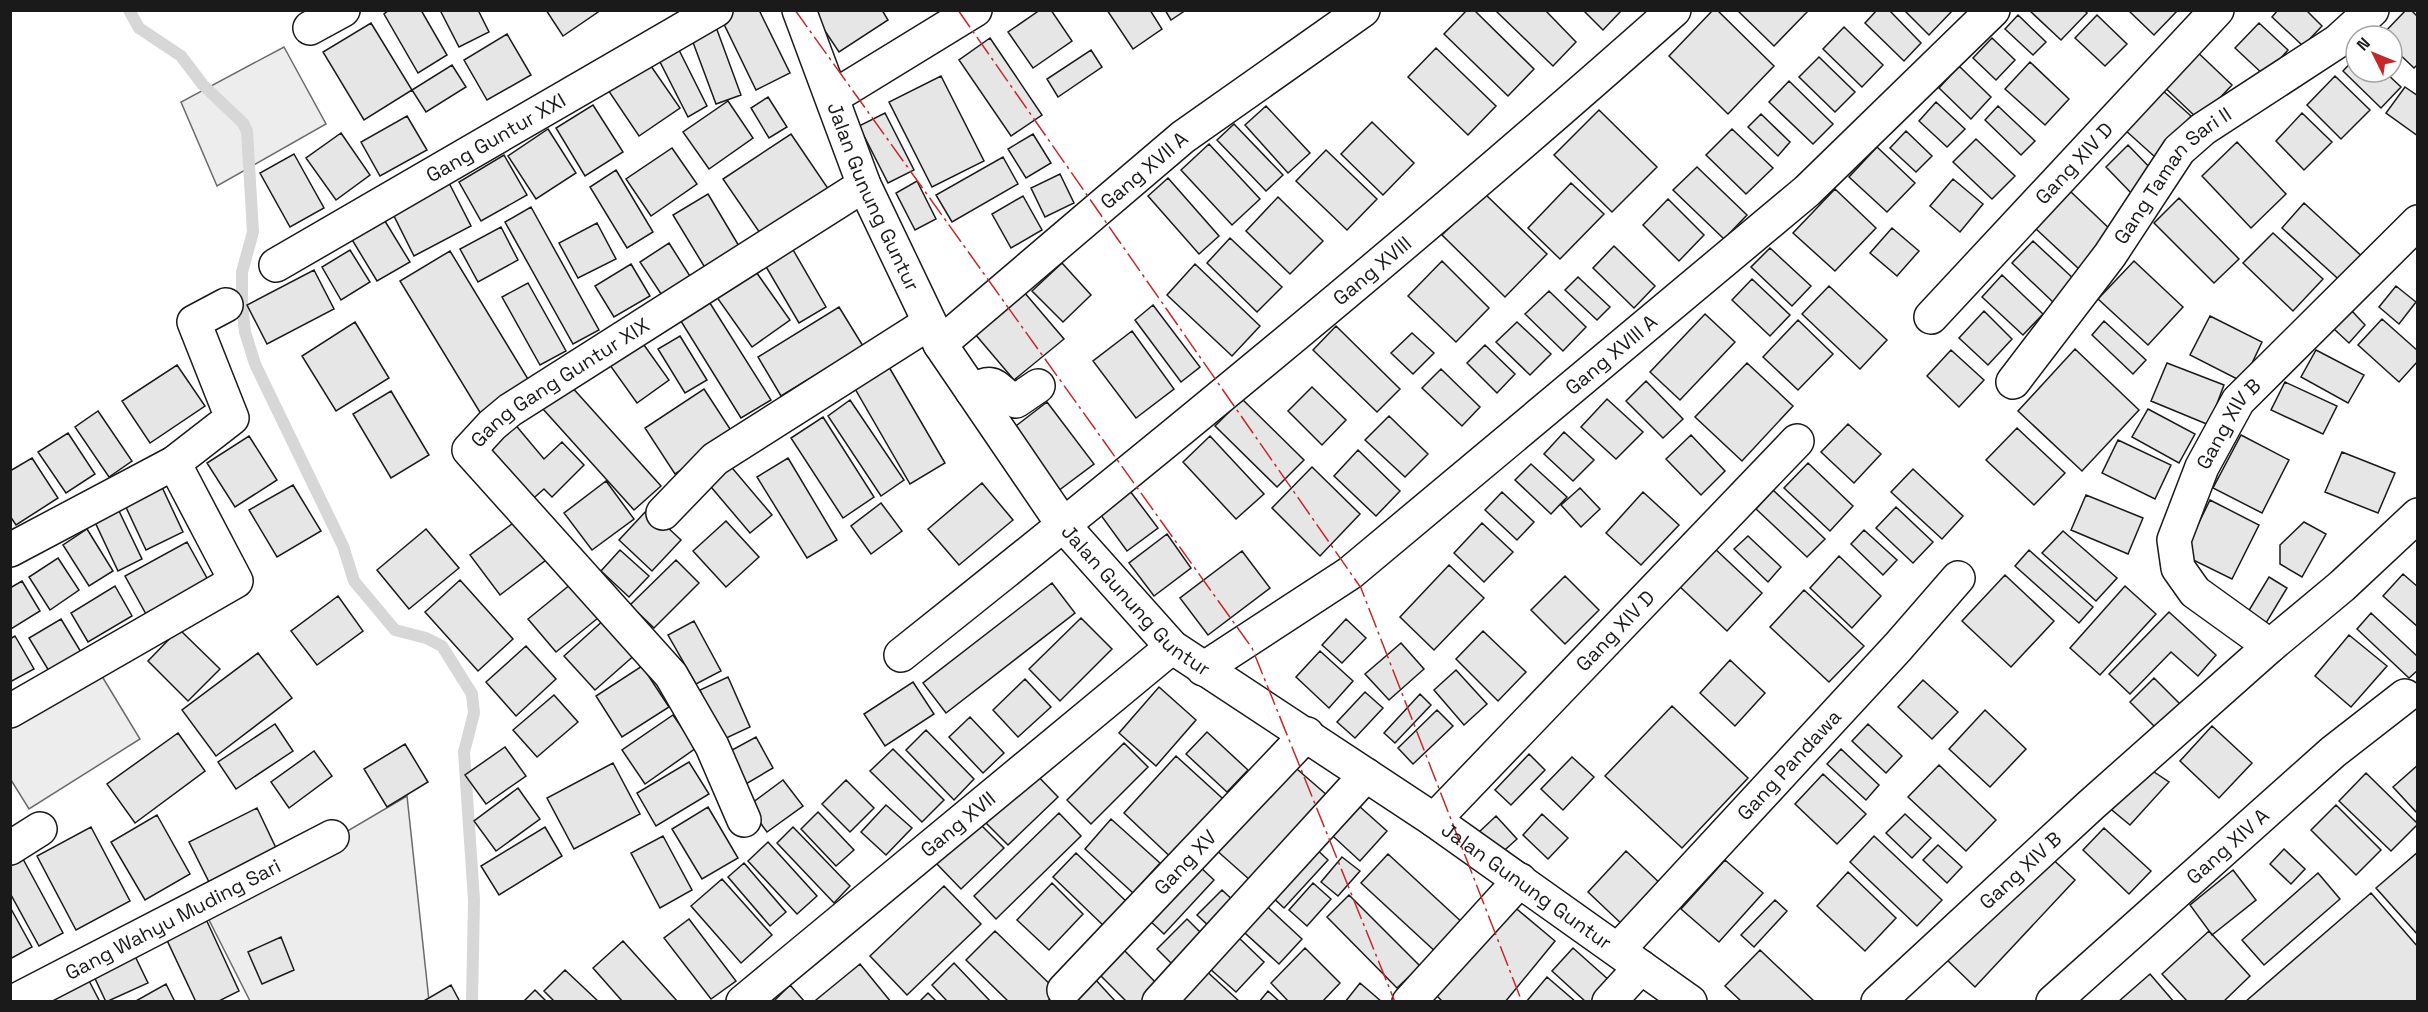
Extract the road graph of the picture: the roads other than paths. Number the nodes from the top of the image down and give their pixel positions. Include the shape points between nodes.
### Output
1 (343, 10) edge
2 (716, 10) edge
3 (798, 10) edge
4 (975, 10) edge
5 (1363, 10) edge
6 (1674, 10) edge
7 (1993, 10) edge
8 (2217, 10) edge
9 (2372, 10) edge
10 (310, 28) dead end
11 (833, 97) junction
12 (864, 185) junction
13 (2418, 222) edge
14 (276, 265) dead end
15 (226, 305) dead end
16 (1931, 317) dead end
17 (934, 334) junction
18 (2013, 382) dead end
19 (1038, 386) dead end
20 (972, 391) junction
21 (1797, 441) dead end
22 (174, 463) junction
23 (663, 513) dead end
24 (2418, 515) edge
25 (1064, 526) junction
26 (10, 550) edge
27 (1958, 578) dead end
28 (2270, 646) junction
29 (1172, 647) junction
30 (901, 655) dead end
31 (1203, 669) junction
32 (2404, 696) dead end
33 (10, 711) edge
34 (1306, 735) junction
35 (1366, 775) junction
36 (744, 820) dead end
37 (1434, 820) junction
38 (40, 829) dead end
39 (332, 837) dead end
40 (10, 848) edge
41 (1520, 880) junction
42 (1629, 959) junction
43 (1064, 990) dead end
44 (13, 1002) edge
45 (743, 1002) edge
46 (1159, 1002) edge
47 (1409, 1002) edge
48 (1609, 1002) edge
49 (1689, 1002) edge
50 (1878, 1002) edge
51 (2053, 1002) edge

1 - 10 street
2 - 14 street, Gang Guntur XXI
3 - 11 street, Jalan Gunung Guntur
4 - 11 street
5 - 17 street, Gang XVII A via 1184,137
6 - 25 street, Gang XVIII via 1362,281
7 - 31 street, Gang XVIII A via 1807,191 1350,573
8 - 16 street, Gang XIV D
9 - 18 street, Gang Taman Sari II via 2338,41 2203,129 2179,150 2110,255
11 - 12 street, Jalan Gunung Guntur
12 - 17 street, Jalan Gunung Guntur
12 - 36 street, Gang Gang Guntur XIX via 510,410 469,450 671,675 712,746
13 - 28 street, Gang XIV B via 2238,401 2202,467 2174,540 2178,568 2195,592
15 - 22 street via 194,322 232,418
17 - 20 street, Jalan Gunung Guntur
17 - 23 street, Gang XVII A via 715,459
19 - 20 street via 1016,401 992,384 985,383
20 - 25 street, Jalan Gunung Guntur
21 - 37 street, Gang XIV D
22 - 26 street
22 - 33 street via 236,581
24 - 28 street, Gang XIV B
25 - 29 street, Jalan Gunung Guntur
25 - 30 street, Gang XVIII
27 - 42 street, Gang Pandawa
28 - 50 street, Gang XIV B
29 - 31 street, Jalan Gunung Guntur
29 - 45 street, Gang XVII
31 - 34 street, Jalan Gunung Guntur
32 - 51 street, Gang XIV A via 2333,752
34 - 35 street, Jalan Gunung Guntur
34 - 43 street, Gang XV
35 - 37 street, Jalan Gunung Guntur
35 - 46 street
37 - 41 street, Jalan Gunung Guntur
38 - 40 street
39 - 44 street, Gang Wahyu Muding Sari
41 - 42 street, Jalan Gunung Guntur
41 - 47 street
42 - 48 street, Gang Pandawa
42 - 49 street, Jalan Gunung Guntur

